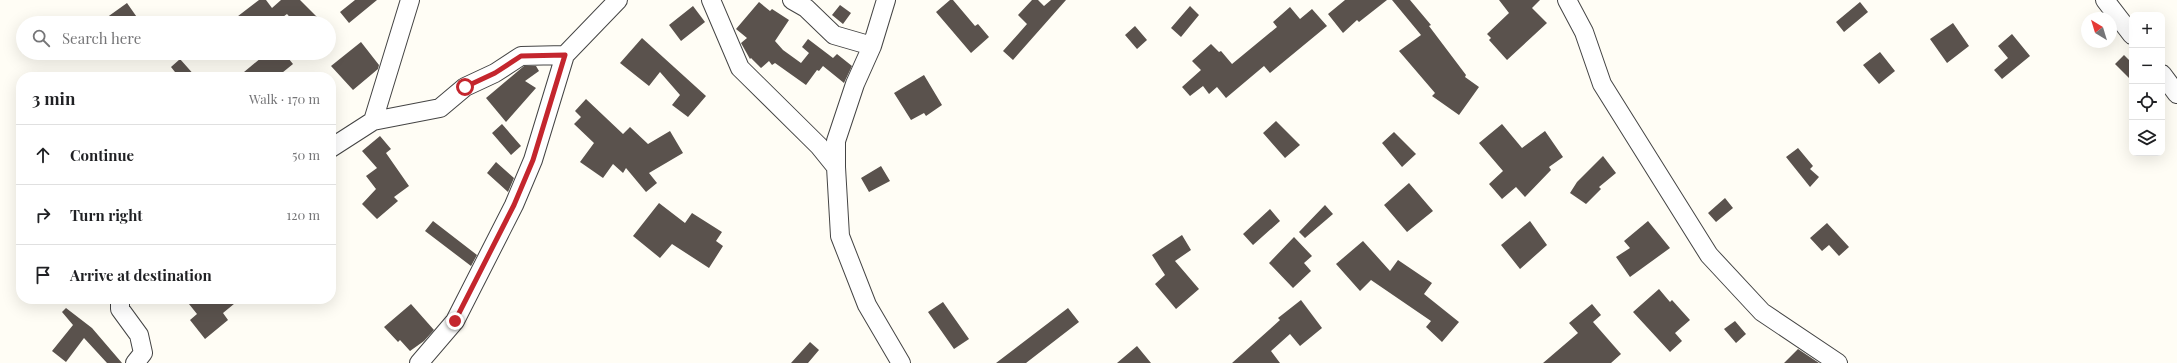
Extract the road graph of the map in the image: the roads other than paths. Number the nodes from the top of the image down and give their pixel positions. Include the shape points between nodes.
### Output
1 (410, 0) edge
2 (618, 0) edge
3 (711, 0) edge
4 (792, 0) edge
5 (886, 0) edge
6 (1567, 0) edge
7 (2105, 0) edge
8 (2129, 31) edge
9 (872, 46) junction
10 (565, 55) junction
11 (2165, 78) edge
12 (2177, 94) edge
13 (373, 121) junction
14 (336, 145) edge
15 (836, 167) junction
16 (120, 304) edge
17 (135, 363) edge
18 (419, 363) edge
19 (901, 363) edge
20 (1838, 363) edge

1 - 13 street
2 - 10 street
3 - 15 street via 740,68 819,146
4 - 9 street via 806,8 834,34
5 - 9 street
6 - 20 street via 1584,32 1602,84 1710,255 1762,312
7 - 8 street
9 - 15 street via 855,84 836,141
10 - 13 street via 521,56 495,73 465,87 440,108
10 - 18 street via 533,160 514,205 455,321
11 - 12 street
13 - 14 street
15 - 19 street via 840,236 867,305
16 - 17 street via 120,309 139,335 143,353

